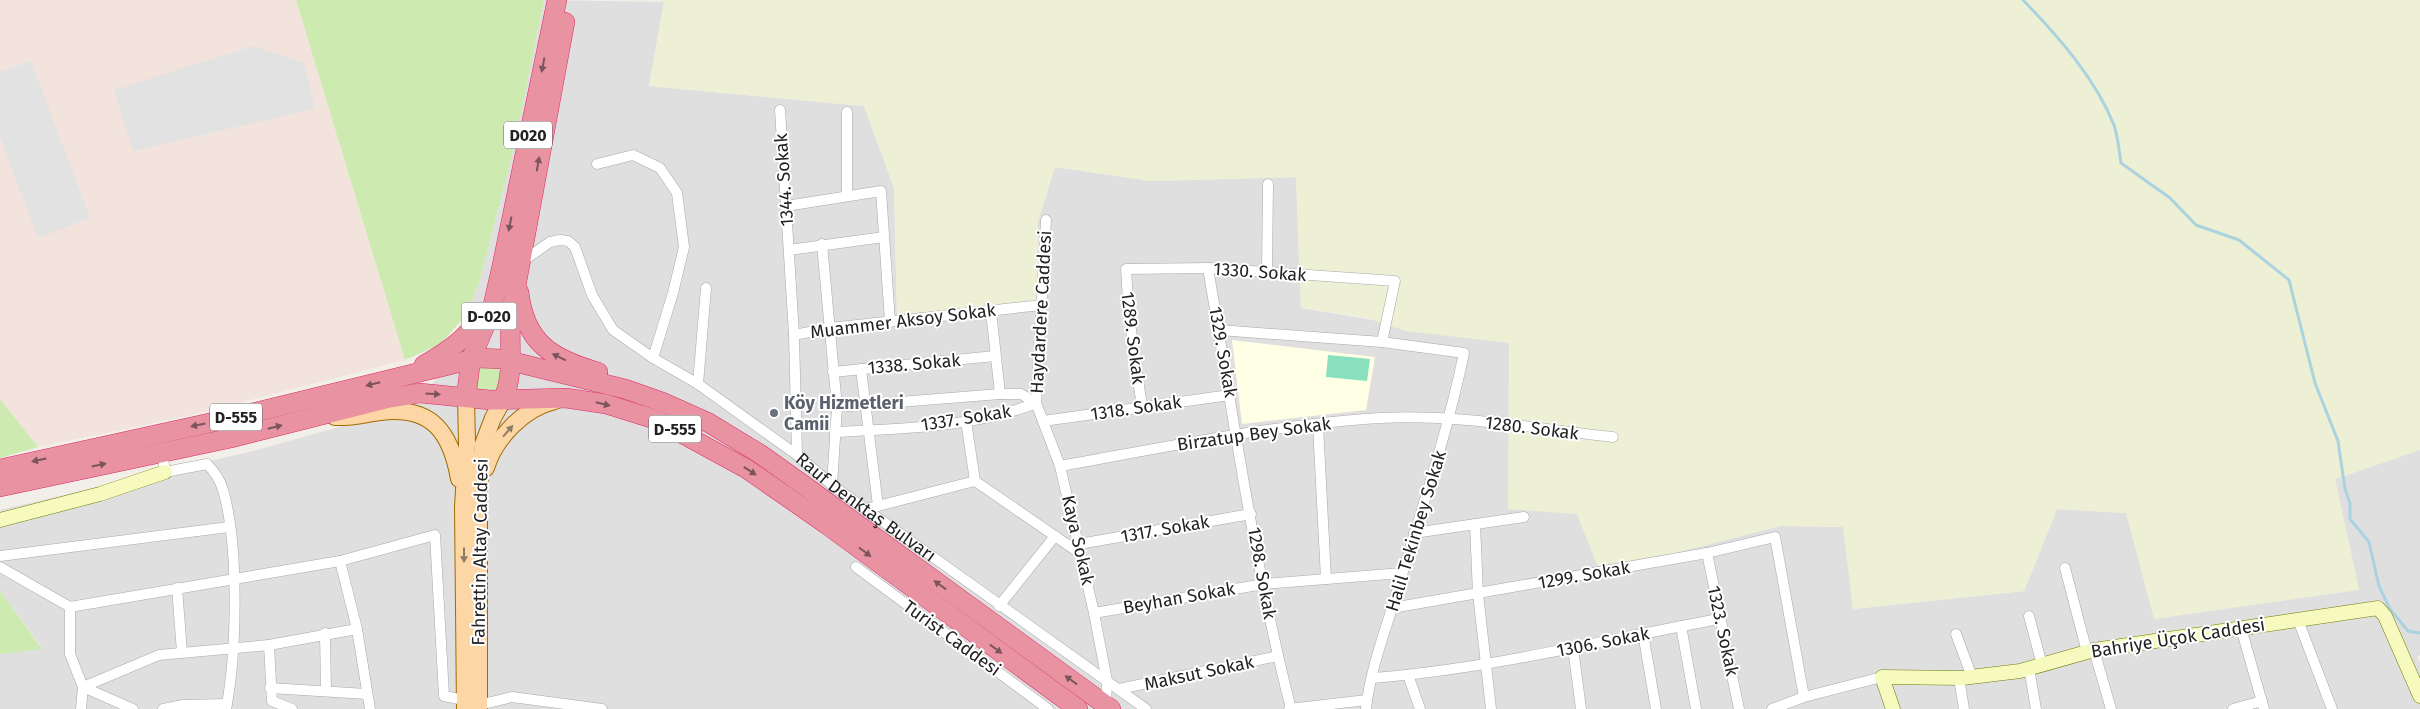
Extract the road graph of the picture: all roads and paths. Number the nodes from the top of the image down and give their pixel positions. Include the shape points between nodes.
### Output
1 (556, 0) edge
2 (570, 0) edge
3 (780, 110) dead end
4 (847, 112) dead end
5 (597, 164) dead end
6 (1268, 184) dead end
7 (847, 196) junction
8 (786, 206) junction
9 (1046, 220) dead end
10 (884, 237) junction
11 (822, 244) junction
12 (789, 250) junction
13 (520, 263) junction
14 (1208, 268) junction
15 (1126, 269) joint
16 (501, 270) junction
17 (1267, 272) junction
18 (706, 288) dead end
19 (1042, 305) junction
20 (991, 311) junction
21 (890, 322) junction
22 (830, 328) junction
23 (1219, 330) junction
24 (794, 335) junction
25 (1382, 342) junction
26 (995, 356) junction
27 (653, 358) junction
28 (471, 360) junction
29 (510, 361) junction
30 (861, 369) junction
31 (833, 372) junction
32 (409, 375) junction
33 (698, 384) junction
34 (1000, 394) junction
35 (1230, 396) junction
36 (466, 397) junction
37 (566, 398) junction
38 (503, 400) junction
39 (1036, 403) junction
40 (867, 405) junction
41 (837, 407) junction
42 (1142, 408) junction
43 (317, 416) junction
44 (699, 418) junction
45 (1450, 418) junction
46 (966, 421) junction
47 (1042, 421) junction
48 (1318, 425) junction
49 (870, 430) junction
50 (835, 432) junction
51 (1237, 435) junction
52 (1613, 437) dead end
53 (162, 452) junction
54 (797, 455) junction
55 (1060, 466) junction
56 (0, 468) edge
57 (166, 472) junction
58 (975, 481) junction
59 (832, 485) junction
60 (0, 487) edge
61 (878, 506) junction
62 (471, 507) junction
63 (864, 508) junction
64 (842, 514) junction
65 (1251, 514) junction
66 (1524, 517) dead end
67 (0, 520) edge
68 (1475, 524) junction
69 (229, 527) junction
70 (1414, 532) junction
71 (1055, 536) junction
72 (1080, 549) junction
73 (1707, 554) junction
74 (0, 556) edge
75 (340, 561) junction
76 (0, 567) edge
77 (856, 568) dead end
78 (2065, 568) dead end
79 (1402, 573) junction
80 (234, 579) junction
81 (1326, 579) junction
82 (1264, 584) junction
83 (177, 588) junction
84 (1478, 594) junction
85 (999, 606) junction
86 (70, 607) junction
87 (1392, 608) junction
88 (932, 613) junction
89 (1094, 613) junction
90 (2028, 616) dead end
91 (1719, 619) junction
92 (2298, 620) junction
93 (1681, 626) junction
94 (2241, 628) junction
95 (357, 629) junction
96 (325, 633) junction
97 (1644, 633) junction
98 (1956, 634) dead end
99 (268, 645) junction
100 (1573, 648) junction
101 (232, 649) junction
102 (2090, 651) junction
103 (182, 652) junction
104 (1278, 656) junction
105 (1486, 664) junction
106 (2036, 666) junction
107 (1408, 675) junction
108 (1882, 677) junction
109 (1966, 677) junction
110 (1372, 678) junction
111 (1107, 681) junction
112 (83, 687) junction
113 (270, 688) junction
114 (1120, 689) junction
115 (326, 691) junction
116 (367, 694) junction
117 (2420, 696) edge
118 (1804, 697) junction
119 (1366, 705) edge
120 (2263, 705) edge
121 (227, 706) edge
122 (471, 706) edge
123 (1108, 707) edge
124 (81, 709) edge
125 (133, 709) edge
126 (162, 709) edge
127 (292, 709) edge
128 (370, 709) edge
129 (602, 709) edge
130 (1048, 709) edge
131 (1078, 709) edge
132 (1146, 709) edge
133 (1290, 709) edge
134 (1420, 709) edge
135 (1491, 709) edge
136 (1581, 709) edge
137 (1656, 709) edge
138 (1696, 709) edge
139 (1739, 709) edge
140 (1772, 709) edge
141 (1893, 709) edge
142 (1964, 709) edge
143 (2036, 709) edge
144 (2111, 709) edge
145 (2232, 709) edge
146 (2332, 709) edge

1 -> 16 highway, D020
13 -> 2 highway, D020
3 - 8 street, 1344. Sokak
4 - 7 street
5 - 27 street via 633,155 660,168 677,193 684,247
6 - 17 street
7 - 8 street
7 - 10 street via 881,191
8 - 12 street, 1344. Sokak
9 - 19 street, Haydardere Caddesi
10 - 11 street, 1344. Sokak
10 - 21 street
11 - 12 street, 1344. Sokak
11 - 22 street
12 - 24 street, 1344. Sokak
13 - 27 street, Rauf Denktaş Bulvarı via 550,242 568,241 575,247 592,295 613,330
13 - 29 highway via 510,320
44 -> 13 highway via 656,392 570,363 542,347 530,331 522,310
14 - 15 street, 1330. Sokak
14 - 17 street, 1330. Sokak
14 - 23 street, 1329. Sokak
15 - 42 street, 1289. Sokak
16 - 28 highway, D-020 via 492,309
16 - 32 highway via 471,328 450,350
17 - 25 street, 1330. Sokak via 1395,280
18 - 33 street
19 - 20 street, Muammer Aksoy Sokak
19 - 39 street, Haydardere Caddesi
20 - 21 street, Muammer Aksoy Sokak
20 - 26 street
21 - 22 street, Muammer Aksoy Sokak
22 - 24 street, Muammer Aksoy Sokak
22 - 31 street
23 - 25 street
23 - 35 street, 1329. Sokak
24 - 54 street, Muammer Aksoy Sokak
25 - 45 street, Halil Tekinbey Sokak via 1464,353
26 - 30 street, 1338. Sokak
26 - 34 street
27 - 33 street, Rauf Denktaş Bulvarı
28 - 29 highway, D-555
28 - 32 highway, D-555
28 - 36 highway, D-020
29 - 38 highway via 511,377
29 - 44 highway, Rauf Denktaş Bulvarı / D-555 via 625,389
30 - 31 street, 1338. Sokak
30 - 40 street
31 - 41 street
32 -> 56 highway, D-555 via 223,420
33 - 54 street, Rauf Denktaş Bulvarı
34 - 39 street via 1021,394
34 - 40 street
35 - 42 street, 1318. Sokak
35 - 51 street, 1329. Sokak
36 - 38 highway, D-555
43 -> 36 highway, D-555 via 420,393
36 - 62 main road, Fahrettin Altay Caddesi
37 - 38 highway, Rauf Denktaş Bulvarı / D-555
62 -> 37 main road via 487,464 515,423 535,408
37 -> 88 highway, Rauf Denktaş Bulvarı / D-555 via 598,402 639,413 700,442 785,494
38 - 62 main road, Fahrettin Altay Caddesi via 483,444
39 - 46 street, 1337. Sokak via 1017,411
39 - 47 street, Kaya Sokak
40 - 41 street
40 - 49 street
41 - 50 street
42 - 47 street, 1318. Sokak
53 -> 43 highway, D-555
43 - 62 main road via 346,418 399,411 428,420 439,427 451,444
44 - 64 highway, Rauf Denktaş Bulvarı / D-555 via 760,454
45 - 48 street, Birzatup Bey Sokak via 1364,418
45 - 52 street, 1280. Sokak
45 - 70 street, Halil Tekinbey Sokak
46 - 49 street, 1337. Sokak
46 - 58 street
47 - 55 street, Kaya Sokak
48 - 51 street, Birzatup Bey Sokak
48 - 81 street
49 - 50 street, 1337. Sokak
49 - 61 street
50 - 59 street
51 - 55 street, Birzatup Bey Sokak
51 - 65 street, 1298. Sokak
53 - 57 street
60 -> 53 highway, D-555
54 - 59 street, Rauf Denktaş Bulvarı
55 - 72 street, Kaya Sokak
57 - 67 street via 100,494
57 - 69 street via 207,464 223,490
58 - 61 street
58 - 71 street
59 - 63 street, Rauf Denktaş Bulvarı
61 - 63 street
62 - 122 main road, Fahrettin Altay Caddesi
63 - 64 street
63 - 85 street, Rauf Denktaş Bulvarı
123 -> 64 highway, Rauf Denktaş Bulvarı / D-555
65 - 72 street, 1317. Sokak
65 - 82 street, 1298. Sokak
66 - 68 street
68 - 70 street
68 - 84 street
69 - 74 street
69 - 80 street
70 - 79 street, Halil Tekinbey Sokak
71 - 72 street
71 - 85 street
72 - 89 street, Kaya Sokak
73 - 84 street, 1299. Sokak
73 - 91 street, 1323. Sokak
73 - 118 street, 1299. Sokak via 1775,537
75 - 80 street
75 - 95 street
75 - 122 street via 435,535 444,696
76 - 86 street
77 - 88 street, Turist Caddesi
78 - 102 street
79 - 81 street, Beyhan Sokak
79 - 87 street, Halil Tekinbey Sokak
80 - 83 street
80 - 101 street
81 - 82 street, Beyhan Sokak
82 - 89 street, Beyhan Sokak
82 - 104 street, 1298. Sokak
83 - 86 street
83 - 103 street
84 - 87 street, 1299. Sokak
84 - 105 street
85 - 111 street, Rauf Denktaş Bulvarı
86 - 112 street via 70,654
87 - 110 street, Halil Tekinbey Sokak
88 - 130 street, Turist Caddesi
88 -> 131 highway, Rauf Denktaş Bulvarı / D-555
89 - 111 street, Kaya Sokak
90 - 106 street
91 - 93 street, 1306. Sokak
91 - 139 street, 1323. Sokak
92 - 94 street, Bahriye Üçok Caddesi
92 - 117 street, Bahriye Üçok Caddesi via 2378,608 2385,616
92 - 146 street
93 - 97 street, 1306. Sokak
93 - 138 street
94 - 102 street, Bahriye Üçok Caddesi
94 - 120 street
95 - 96 street
95 - 116 street
96 - 99 street
96 - 115 street
97 - 100 street, 1306. Sokak
97 - 137 street
98 - 109 street
99 - 101 street
99 - 113 street
100 - 105 street, 1306. Sokak
100 - 136 street
101 - 103 street
101 - 121 street
102 - 106 street, Bahriye Üçok Caddesi
102 - 144 street
103 - 112 street via 159,655
104 - 114 street, Maksut Sokak
104 - 133 street, 1298. Sokak
105 - 107 street, 1306. Sokak
105 - 135 street
106 - 109 street, Bahriye Üçok Caddesi
106 - 143 street
107 - 110 street, 1306. Sokak
107 - 134 street
108 - 109 street, Bahriye Üçok Caddesi
108 - 118 street
108 - 141 street
109 - 142 street
110 - 119 street, Halil Tekinbey Sokak
111 - 114 street, Rauf Denktaş Bulvarı
111 - 123 street, Kaya Sokak
112 - 124 street
112 - 125 street
113 - 115 street
113 - 127 street via 272,701
114 - 132 street, Rauf Denktaş Bulvarı
115 - 116 street
116 - 128 street
118 - 140 street
119 - 133 street
120 - 145 street
121 - 126 street via 183,705
122 - 129 street via 512,697

